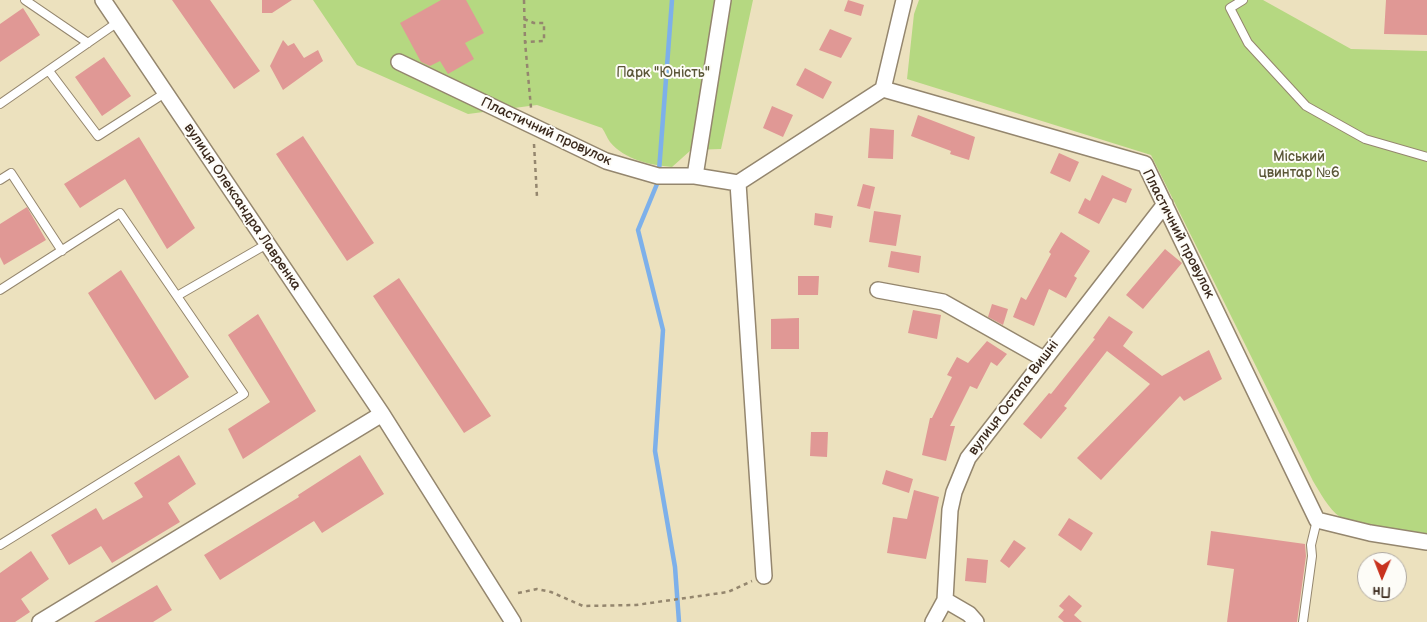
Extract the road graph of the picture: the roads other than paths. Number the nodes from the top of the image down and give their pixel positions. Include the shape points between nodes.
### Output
1 (25, 0) edge
2 (103, 0) edge
3 (723, 0) edge
4 (904, 0) edge
5 (1243, 0) edge
6 (118, 22) junction
7 (88, 43) junction
8 (399, 62) dead end
9 (49, 71) junction
10 (883, 89) junction
11 (166, 93) junction
12 (0, 104) edge
13 (1427, 157) edge
14 (695, 176) junction
15 (0, 180) edge
16 (738, 183) junction
17 (1165, 204) junction
18 (267, 244) junction
19 (62, 251) junction
20 (0, 290) edge
21 (878, 290) dead end
22 (177, 296) junction
23 (1044, 360) junction
24 (382, 414) junction
25 (1317, 520) junction
26 (1427, 542) edge
27 (0, 545) edge
28 (764, 576) road end
29 (945, 600) junction
30 (40, 622) edge
31 (513, 622) edge
32 (933, 622) edge
33 (976, 622) edge
34 (1303, 622) edge

1 - 7 lane
2 - 6 street, вулиця Олександра Лавренка
3 - 14 street
4 - 10 street
5 - 13 lane via 1230,8 1248,43 1306,106 1365,139
6 - 7 lane
6 - 11 street, вулиця Олександра Лавренка
7 - 9 lane
8 - 14 street, Пластичний провулок via 616,164 658,176
9 - 11 lane via 98,136
9 - 12 lane
10 - 16 street
10 - 17 street, Пластичний провулок via 1145,164
11 - 18 street, вулиця Олександра Лавренка
14 - 16 street, Пластичний провулок
15 - 19 lane via 11,173
16 - 28 street
17 - 23 street, вулиця Остапа Вишні
17 - 25 street, Пластичний провулок
18 - 22 lane
18 - 24 street, вулиця Олександра Лавренка
19 - 20 lane
19 - 22 lane via 120,213
21 - 23 street via 943,302
22 - 27 lane via 244,394
23 - 29 street, вулиця Остапа Вишні via 968,458 950,510
24 - 30 street
24 - 31 street, вулиця Олександра Лавренка
25 - 26 street via 1370,534
25 - 34 lane via 1311,545
29 - 32 street, вулиця Остапа Вишні
29 - 33 street

